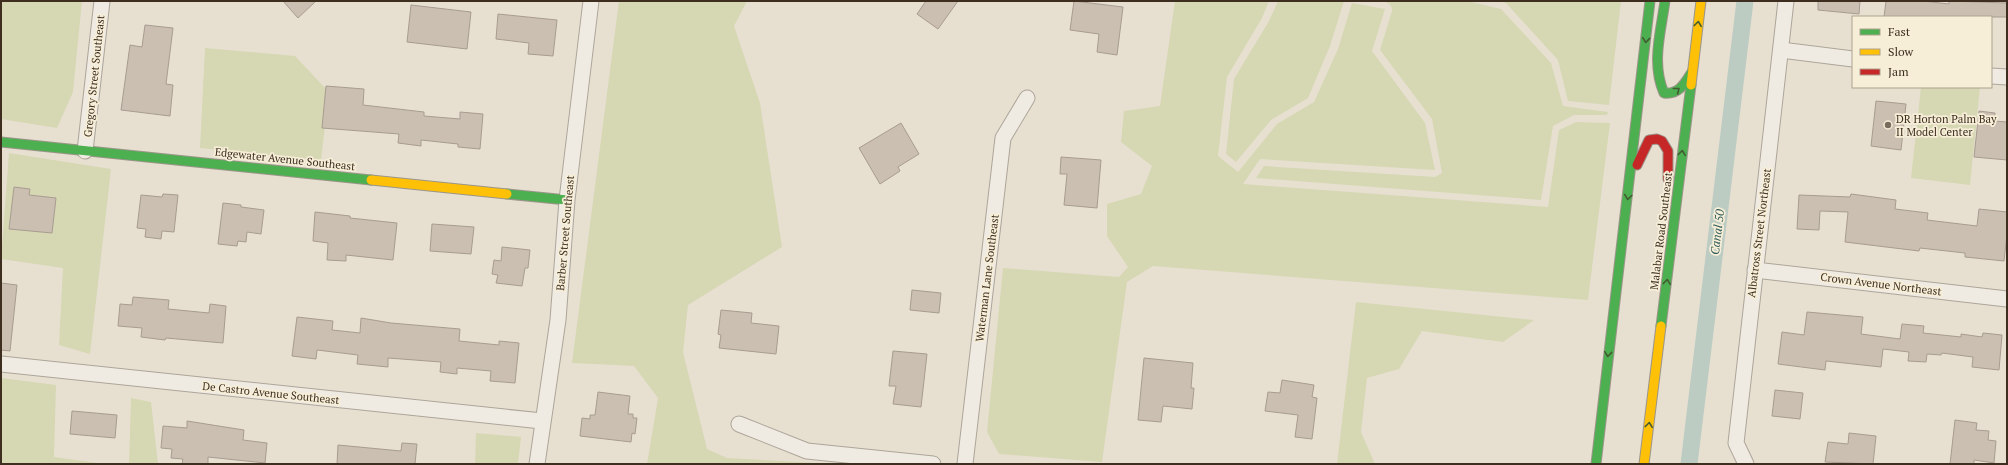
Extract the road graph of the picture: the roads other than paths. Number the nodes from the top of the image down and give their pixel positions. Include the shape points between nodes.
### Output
1 (102, 1) edge
2 (591, 1) edge
3 (1650, 1) edge
4 (1666, 1) edge
5 (1700, 1) edge
6 (1786, 1) edge
7 (1781, 50) junction
8 (1852, 59) edge
9 (1692, 71) junction
10 (1992, 76) edge
11 (2007, 77) edge
12 (1027, 98) dead end
13 (1, 142) edge
14 (85, 151) junction
15 (1630, 181) junction
16 (1666, 191) dead end
17 (567, 200) junction
18 (1755, 270) junction
19 (1655, 296) dead end
20 (2007, 299) edge
21 (1612, 315) junction
22 (1662, 322) junction
23 (1620, 343) dead end
24 (1, 364) edge
25 (542, 421) junction
26 (739, 424) dead end
27 (537, 464) edge
28 (933, 464) edge
29 (965, 464) edge
30 (1596, 464) edge
31 (1644, 464) edge
32 (1746, 464) edge

1 - 14 street, Gregory Street Southeast
2 - 17 street, Barber Street Southeast
3 -> 15 main road
4 -> 9 main road via 1657,70 1664,93 1676,93
9 -> 5 main road, Malabar Road Southeast
6 - 7 street, Albatross Street Northeast
7 - 8 street
7 - 18 street, Albatross Street Northeast
22 -> 9 main road, Malabar Road Southeast
10 - 11 street
12 - 29 street, Waterman Lane Southeast via 1003,138
13 - 14 main road, Edgewater Avenue Southeast
14 - 17 main road, Edgewater Avenue Southeast
15 - 16 main road via 1643,149 1649,140 1656,138 1662,140 1669,158
15 -> 21 main road
17 - 25 street, Barber Street Southeast via 558,320
18 - 20 street, Crown Avenue Northeast
18 - 32 street, Albatross Street Northeast via 1736,443
19 - 22 main road
21 - 23 main road
21 -> 30 main road
31 -> 22 main road, Malabar Road Southeast
24 - 25 street, De Castro Avenue Southeast
25 - 27 street, Barber Street Southeast
26 - 28 street via 807,451

